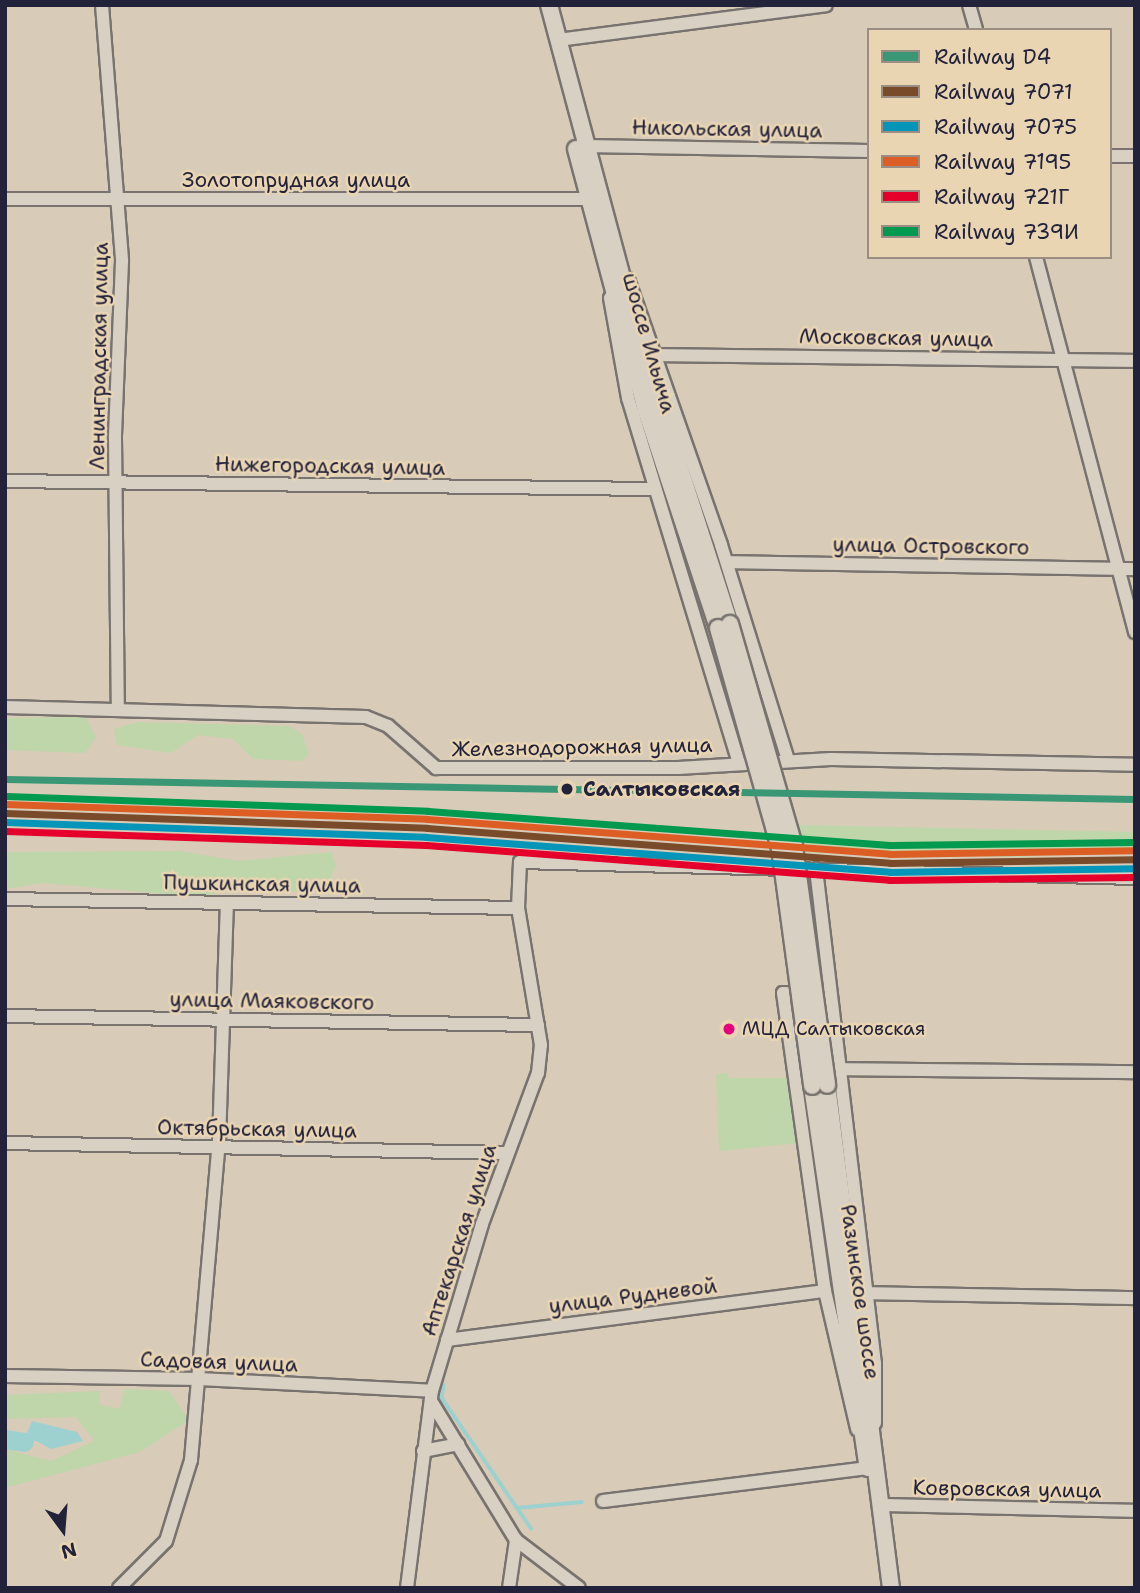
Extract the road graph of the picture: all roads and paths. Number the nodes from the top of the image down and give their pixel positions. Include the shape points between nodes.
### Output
1 (102, 5) edge
2 (549, 5) edge
3 (826, 5) edge
4 (969, 5) edge
5 (975, 28) edge
6 (558, 40) junction
7 (563, 64) junction
8 (585, 146) junction
9 (867, 151) edge
10 (1112, 156) edge
11 (1135, 156) edge
12 (5, 199) edge
13 (120, 199) junction
14 (587, 199) junction
15 (599, 219) junction
16 (610, 234) junction
17 (603, 254) junction
18 (1037, 259) edge
19 (657, 355) junction
20 (1063, 359) junction
21 (1135, 361) edge
22 (5, 481) edge
23 (115, 483) junction
24 (655, 489) junction
25 (727, 562) junction
26 (1118, 569) junction
27 (1135, 569) edge
28 (724, 626) junction
29 (1135, 632) edge
30 (771, 704) junction
31 (5, 707) edge
32 (118, 709) junction
33 (725, 718) junction
34 (788, 760) junction
35 (739, 763) junction
36 (1135, 765) edge
37 (791, 869) junction
38 (816, 869) junction
39 (1135, 878) edge
40 (5, 899) edge
41 (227, 903) junction
42 (518, 908) junction
43 (825, 949) junction
44 (830, 995) junction
45 (5, 1016) edge
46 (224, 1020) junction
47 (538, 1025) junction
48 (793, 1068) junction
49 (839, 1069) junction
50 (1132, 1072) edge
51 (5, 1143) edge
52 (219, 1147) junction
53 (507, 1153) junction
54 (825, 1291) junction
55 (866, 1293) junction
56 (1135, 1298) edge
57 (447, 1340) junction
58 (5, 1376) edge
59 (199, 1378) junction
60 (431, 1396) junction
61 (868, 1443) junction
62 (458, 1444) junction
63 (423, 1451) junction
64 (867, 1468) junction
65 (603, 1501) dead end
66 (879, 1503) junction
67 (1135, 1511) edge
68 (516, 1540) junction
69 (120, 1588) edge
70 (407, 1588) edge
71 (509, 1588) edge
72 (579, 1588) edge
73 (891, 1588) edge

1 - 13 street, Ленинградская улица
2 - 6 main road, шоссе Ильича
3 - 6 street
4 - 5 street
6 - 7 main road, шоссе Ильича
7 - 8 main road, шоссе Ильича
7 - 14 main road, шоссе Ильича
8 - 9 street, Никольская улица
8 - 15 main road, шоссе Ильича
10 - 11 street
12 - 13 street, Золотопрудная улица
13 - 14 street, Золотопрудная улица
13 - 23 street, Ленинградская улица via 121,375
14 - 15 main road, шоссе Ильича
15 - 16 main road, шоссе Ильича
15 - 17 main road, шоссе Ильича
16 - 19 street
16 - 28 main road, шоссе Ильича
17 - 24 street via 623,374
17 - 28 main road, шоссе Ильича via 646,410
18 - 20 street
19 - 20 street, Московская улица
19 - 25 street
20 - 21 street, Московская улица
20 - 26 street
22 - 23 street, Нижегородская улица
23 - 24 street, Нижегородская улица
23 - 32 street, Ленинградская улица
24 - 33 street
25 - 26 street, улица Островского
25 - 30 street
26 - 27 street, улица Островского
26 - 29 street
28 - 61 main road, Разинское шоссе, bridge via 780,848 819,1086
30 - 33 street via 767,721 757,730 737,728
30 - 34 street
31 - 32 street, Железнодорожная улица
32 - 35 street, Железнодорожная улица via 366,717 388,726 436,768 678,768
33 - 35 street
34 - 35 street, Железнодорожная улица
34 - 36 street, Железнодорожная улица
37 - 38 street
37 - 42 street, Аптекарская улица via 520,862
37 - 43 street via 800,903
38 - 39 street
38 - 43 street
40 - 41 street, Пушкинская улица
41 - 42 street, Пушкинская улица
41 - 46 street
42 - 47 street, Аптекарская улица
43 - 44 street
44 - 48 street via 783,993
44 - 49 street
45 - 46 street, улица Маяковского
46 - 47 street, улица Маяковского
46 - 52 street
47 - 53 street, Аптекарская улица via 538,1073
48 - 49 street
48 - 54 street
49 - 50 street
49 - 55 street
51 - 52 street, Октябрьская улица
52 - 53 street, Октябрьская улица
52 - 59 street
53 - 57 street, Аптекарская улица
54 - 57 street, улица Рудневой
54 - 61 street
55 - 56 street
55 - 61 street via 876,1389
57 - 60 street, Аптекарская улица
58 - 59 street, Садовая улица
59 - 60 street, Садовая улица
59 - 69 street via 191,1460 177,1519 166,1541
60 - 62 street
60 - 63 street, Аптекарская улица
61 - 64 main road, Разинское шоссе
61 - 66 main road, Разинское шоссе
62 - 63 street
62 - 68 street
63 - 70 street, Аптекарская улица
64 - 65 street
64 - 66 main road, Разинское шоссе
66 - 67 street, Ковровская улица
66 - 73 main road, Разинское шоссе
68 - 71 street
68 - 72 street

